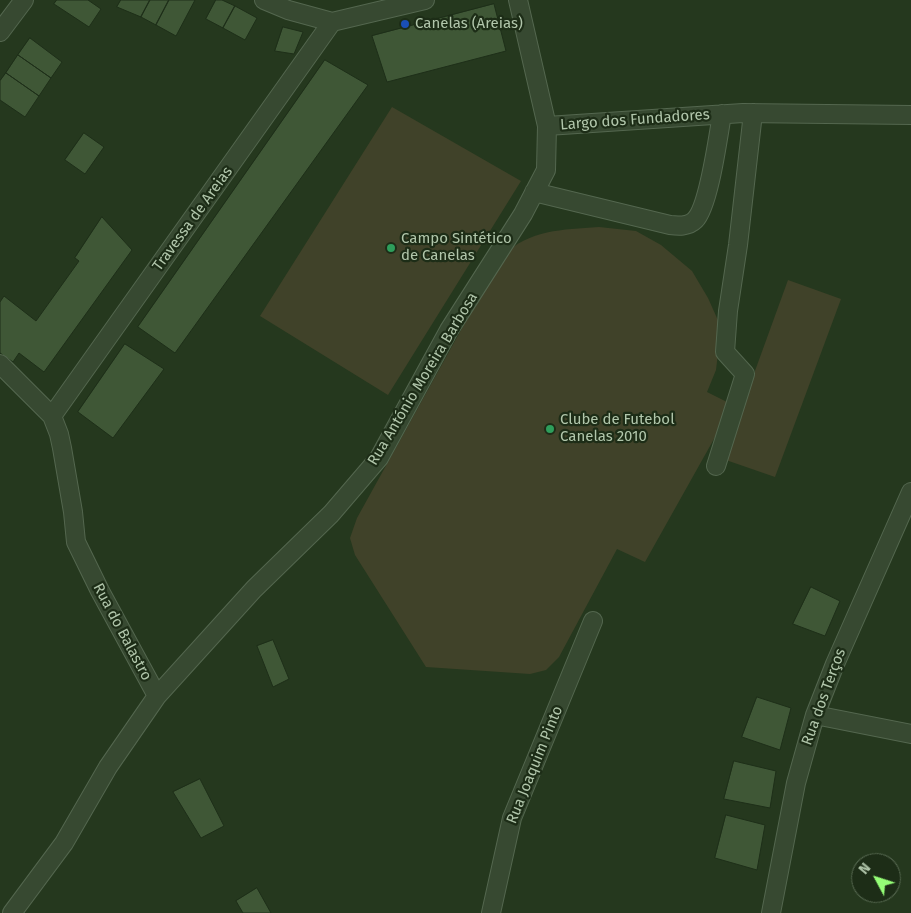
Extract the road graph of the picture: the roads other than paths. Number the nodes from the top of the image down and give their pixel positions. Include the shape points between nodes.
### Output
1 (24, 0) edge
2 (264, 0) edge
3 (425, 0) edge
4 (518, 0) edge
5 (332, 22) junction
6 (0, 32) edge
7 (754, 113) junction
8 (722, 114) junction
9 (911, 115) edge
10 (547, 126) junction
11 (534, 192) junction
12 (0, 364) edge
13 (52, 416) junction
14 (716, 466) dead end
15 (911, 492) edge
16 (593, 622) dead end
17 (157, 696) junction
18 (815, 715) junction
19 (911, 734) edge
20 (12, 913) edge
21 (491, 913) edge
22 (771, 913) edge

1 - 6 street
2 - 5 street
3 - 5 street
4 - 10 street, Rua António Moreira Barbosa
5 - 13 street, Travessa de Areias
7 - 8 street, Largo dos Fundadores
7 - 9 street, Largo dos Fundadores
7 - 14 street via 725,352 745,374
8 - 10 street, Largo dos Fundadores
8 - 11 street, Largo dos Fundadores via 705,203 695,220 682,227
10 - 11 street, Rua António Moreira Barbosa via 546,170
11 - 17 street, Rua António Moreira Barbosa via 524,214 449,330 379,458 331,514 254,589
12 - 13 street, Rua do Balastro
13 - 17 street, Rua do Balastro via 62,448 76,542
15 - 18 street, Rua dos Terços
16 - 21 street, Rua Joaquim Pinto via 512,818
17 - 20 street, Rua do Balastro via 108,767 64,844
18 - 19 street
18 - 22 street, Rua dos Terços via 796,783

